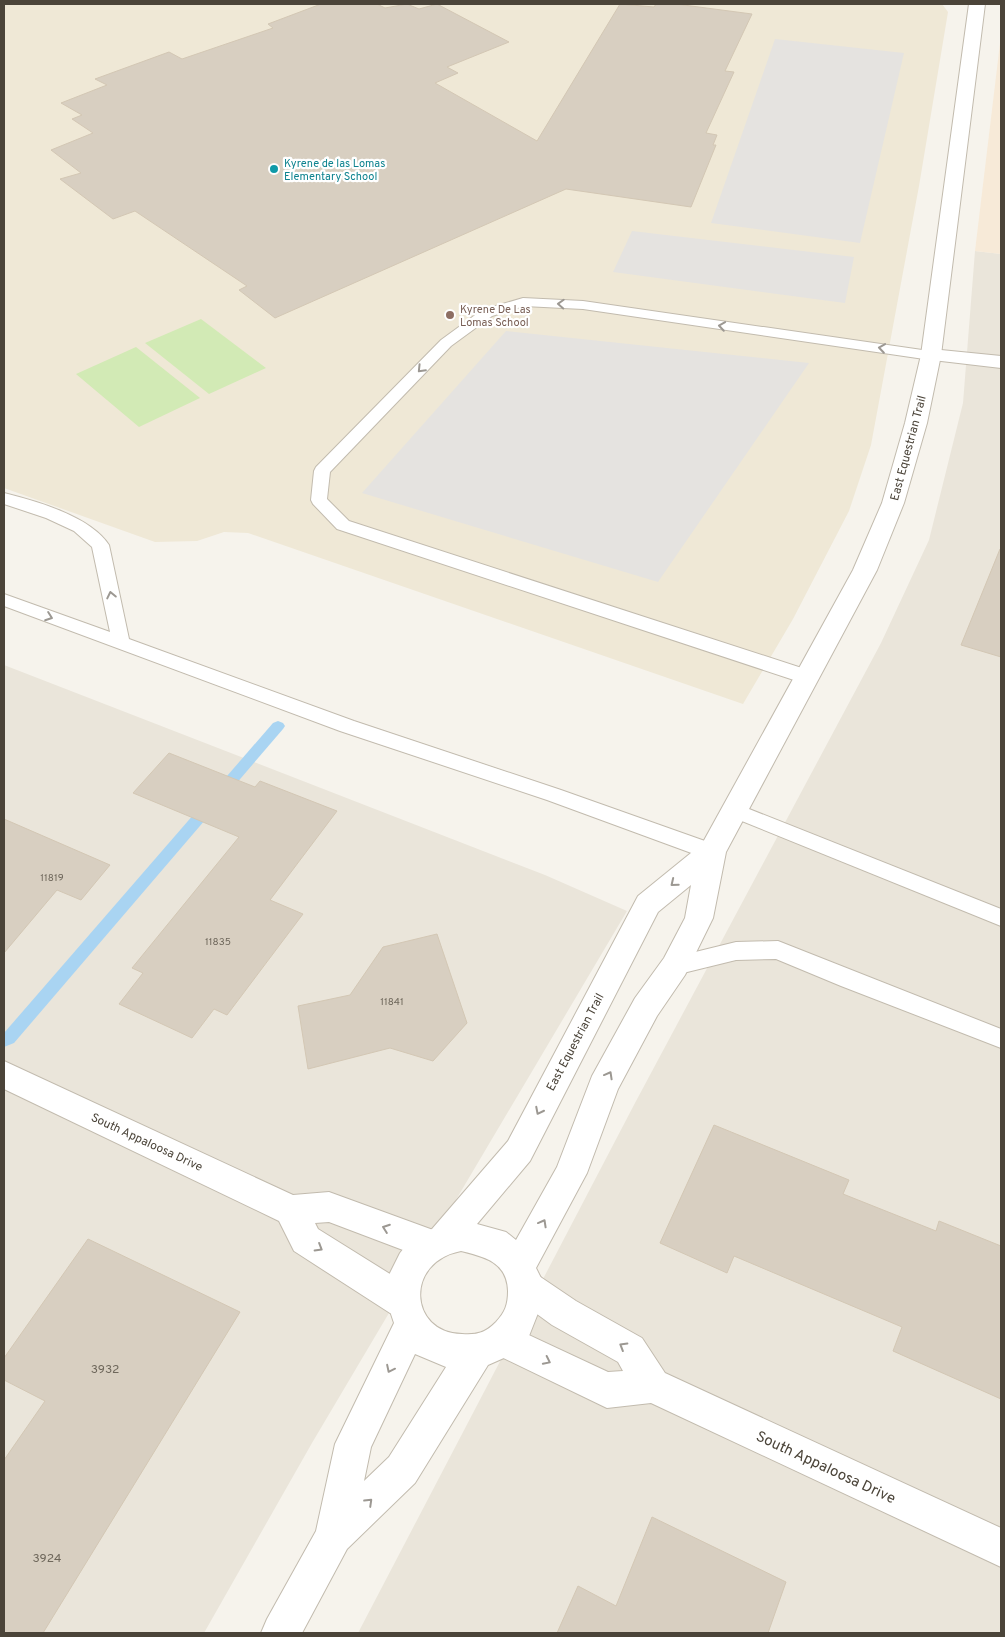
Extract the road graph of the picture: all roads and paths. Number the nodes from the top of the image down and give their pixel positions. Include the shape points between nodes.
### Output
1 (977, 4) edge
2 (931, 355) junction
3 (1001, 362) edge
4 (4, 498) edge
5 (4, 600) edge
6 (121, 643) junction
7 (807, 677) junction
8 (734, 810) junction
9 (712, 852) junction
10 (1001, 918) edge
11 (675, 966) junction
12 (1001, 1039) edge
13 (4, 1074) edge
14 (291, 1210) junction
15 (438, 1242) junction
16 (523, 1276) junction
17 (407, 1313) junction
18 (489, 1346) junction
19 (652, 1385) junction
20 (334, 1536) junction
21 (1001, 1548) edge
22 (281, 1633) edge

1 - 2 street, East Equestrian Trail
2 - 3 street
2 - 7 street, East Equestrian Trail via 894,503 865,570
2 -> 7 lane via 583,305 523,302 488,313 446,343 322,471 319,500 343,525
6 -> 4 lane via 100,544 80,527
5 -> 6 lane
6 - 9 lane via 347,726
7 - 8 street, East Equestrian Trail
8 - 9 street, East Equestrian Trail
8 - 10 lane
9 - 11 street, East Equestrian Trail via 699,918
9 -> 15 street, East Equestrian Trail via 648,904 519,1151
11 - 12 lane via 736,951 778,950
16 -> 11 street, East Equestrian Trail via 571,1174 603,1086 646,1007
13 - 14 street, South Appaloosa Drive
15 -> 14 street, South Appaloosa Drive via 329,1207
14 -> 17 street via 306,1240
15 - 16 street via 461,1236 478,1236 495,1242 509,1252
15 - 17 street via 419,1255 410,1269 404,1285
16 - 18 street via 525,1308 517,1326
19 -> 16 street via 630,1350 564,1313
17 - 18 street via 423,1338 439,1348 457,1353
17 -> 20 street via 353,1444
18 -> 19 street via 607,1390
20 -> 18 street via 402,1470
19 - 21 street, South Appaloosa Drive
20 - 22 street

